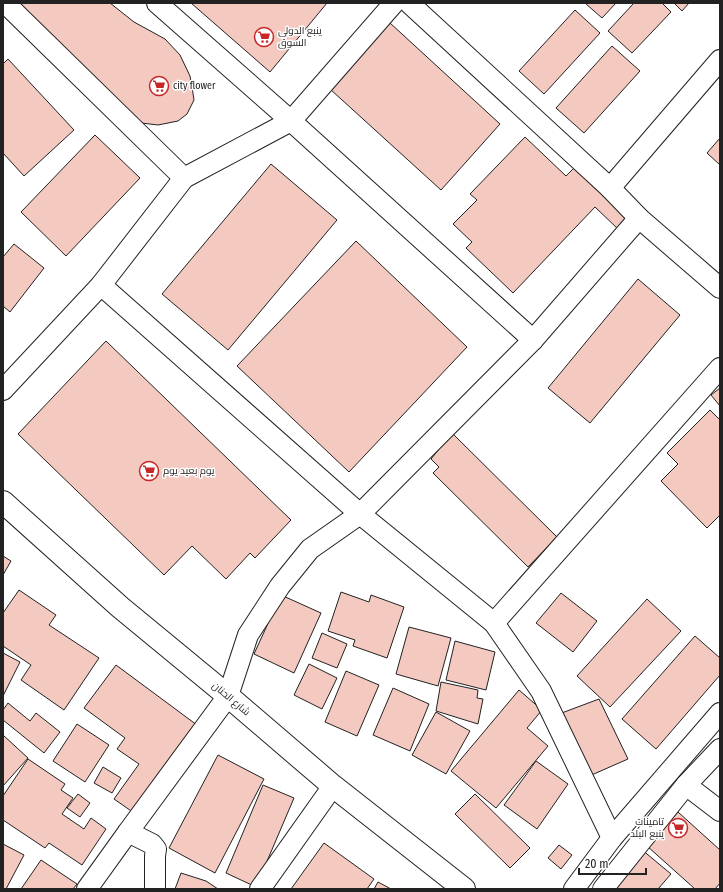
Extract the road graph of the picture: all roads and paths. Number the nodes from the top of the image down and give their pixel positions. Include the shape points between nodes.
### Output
1 (5, 3) edge
2 (157, 3) edge
3 (394, 3) edge
4 (409, 3) edge
5 (720, 60) edge
6 (291, 121) junction
7 (184, 178) junction
8 (610, 188) junction
9 (639, 218) junction
10 (101, 285) junction
11 (720, 288) edge
12 (533, 340) junction
13 (720, 368) edge
14 (3, 390) edge
15 (3, 502) edge
16 (360, 514) junction
17 (494, 623) junction
18 (228, 696) junction
19 (720, 712) edge
20 (720, 749) edge
21 (332, 786) junction
22 (686, 786) junction
23 (720, 811) edge
24 (128, 832) junction
25 (612, 838) junction
26 (87, 889) edge
27 (156, 889) edge
28 (260, 889) edge
29 (464, 889) edge
30 (574, 889) edge
31 (603, 889) edge

1 - 7 street
2 - 6 street
3 - 6 street
4 - 8 street
5 - 8 street
6 - 7 street
6 - 12 street
7 - 10 street
8 - 9 street
9 - 11 street
9 - 12 street
10 - 14 street
10 - 16 street
12 - 16 street
13 - 17 street
15 - 18 main road, شارع الحنان via 120,607
16 - 17 street
16 - 18 street via 310,549 280,586 248,635
17 - 25 street via 541,691
18 - 21 main road, شارع الحنان
18 - 24 street
19 - 25 street
20 - 22 street
21 - 28 street
21 - 29 main road, شارع الحنان
22 - 23 street
22 - 31 street
24 - 26 street
24 - 27 street via 152,844 156,849
25 - 30 street

